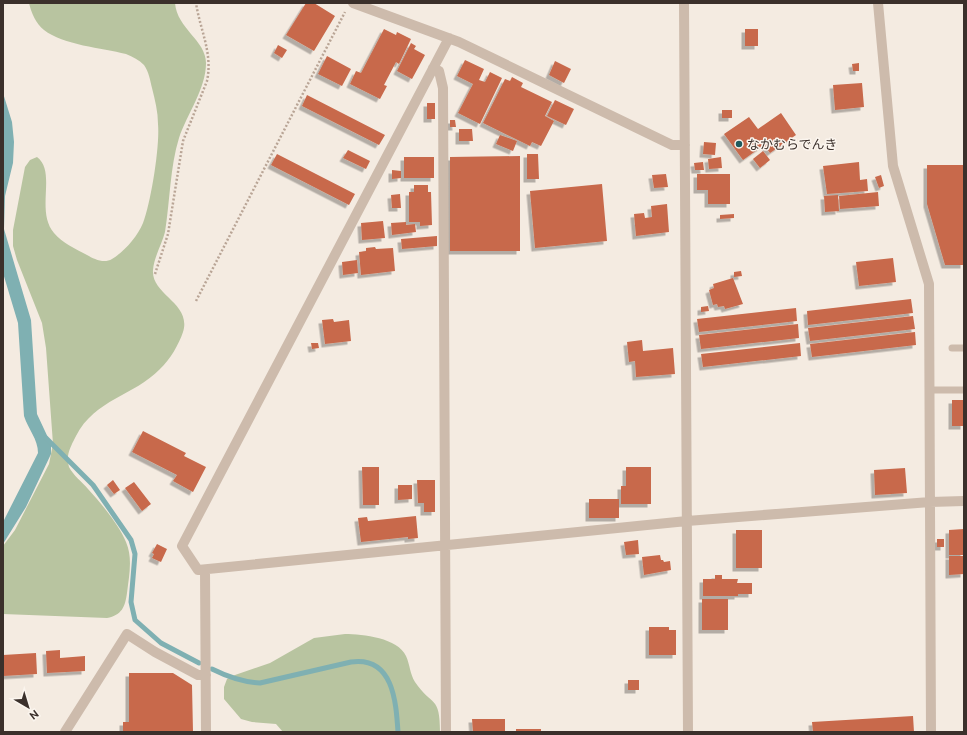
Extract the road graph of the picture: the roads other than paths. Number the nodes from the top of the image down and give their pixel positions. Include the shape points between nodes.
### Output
1 (684, 3) edge
2 (878, 3) edge
3 (350, 6) edge
4 (449, 38) junction
5 (433, 68) junction
6 (685, 145) junction
7 (952, 348) dead end
8 (964, 348) edge
9 (929, 390) junction
10 (964, 390) edge
11 (964, 501) edge
12 (930, 502) junction
13 (687, 521) junction
14 (446, 545) junction
15 (205, 570) junction
16 (206, 675) junction
17 (65, 732) edge
18 (206, 732) edge
19 (446, 732) edge
20 (688, 732) edge
21 (931, 732) edge

1 - 6 street
2 - 9 street via 894,166 929,284
3 - 4 street
4 - 5 street
4 - 6 street via 672,145
5 - 14 street via 439,71 442,88
5 - 15 street via 182,546 198,570
6 - 13 street
7 - 8 lane
9 - 10 lane
9 - 12 street
11 - 12 street
12 - 13 street
12 - 21 street
13 - 14 street
13 - 20 street
14 - 15 street
14 - 19 street
15 - 16 street
16 - 17 street via 198,675 127,634
16 - 18 street

